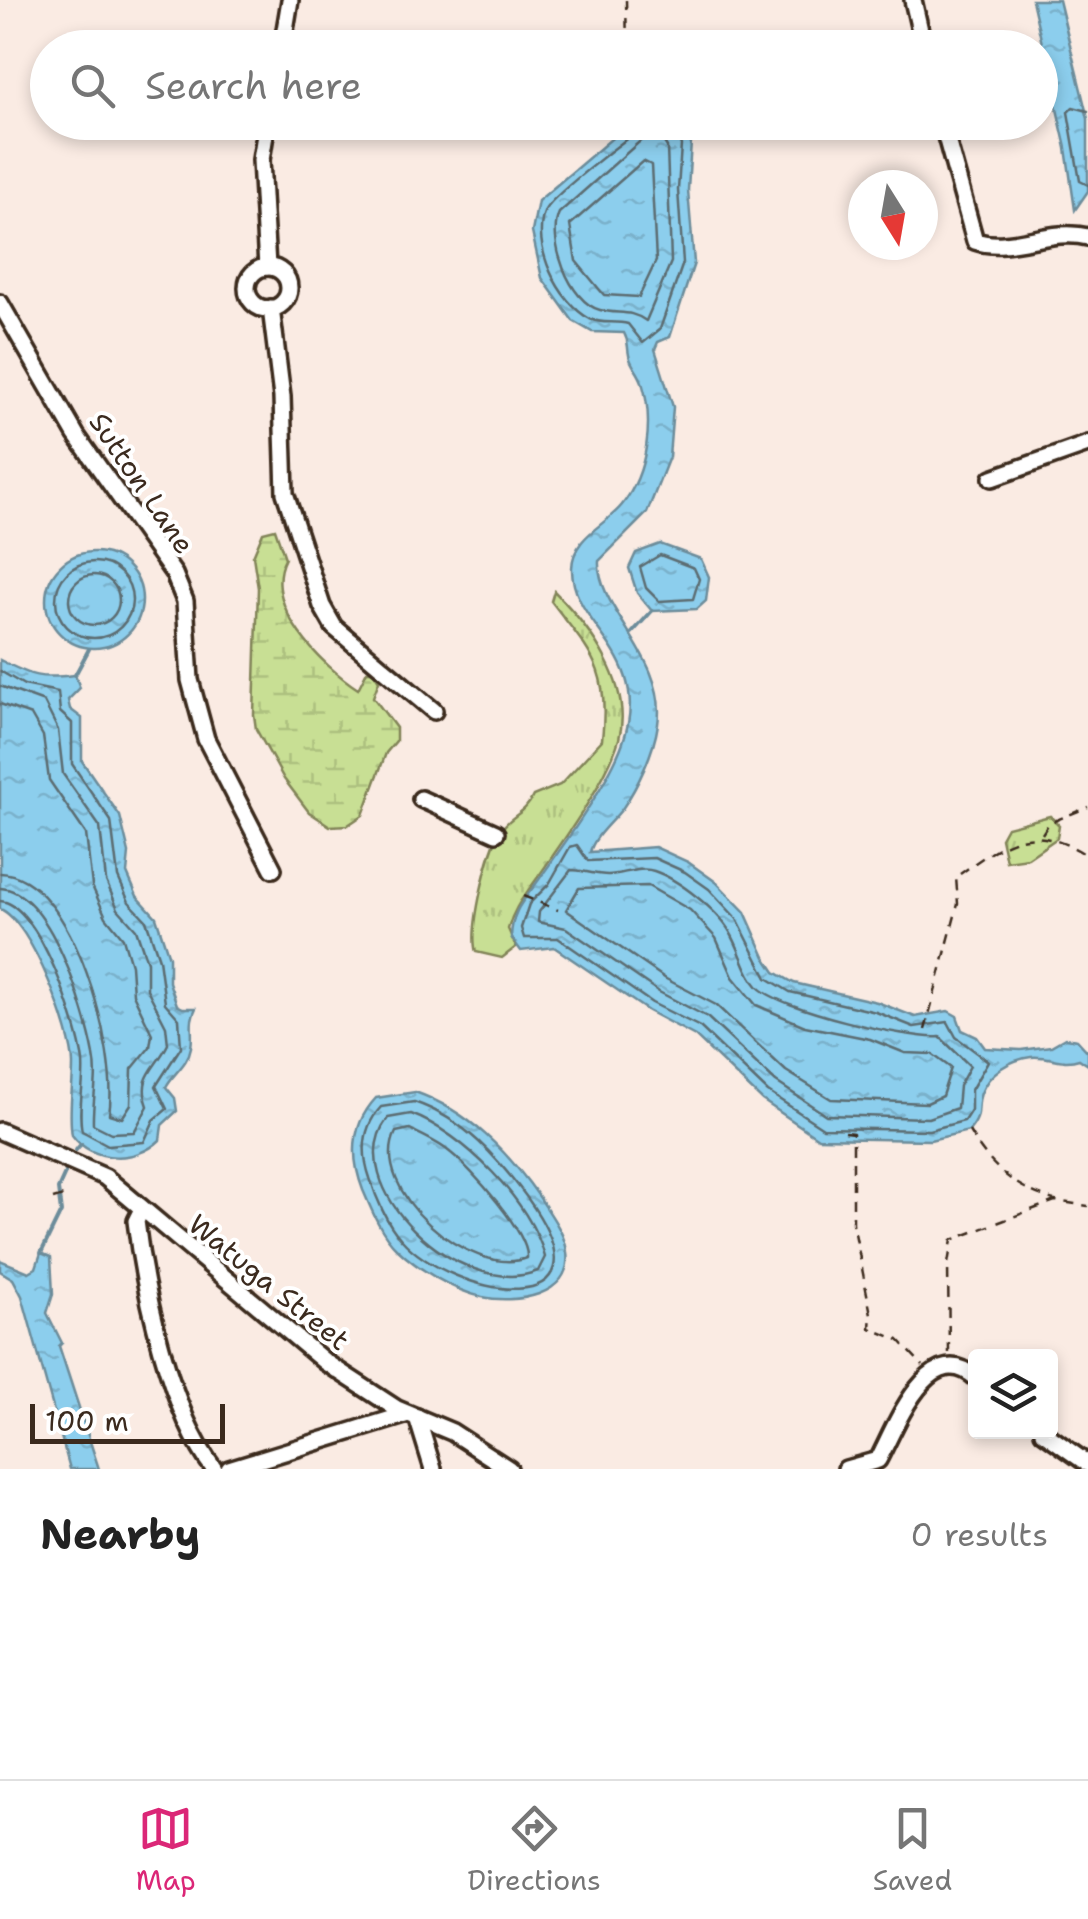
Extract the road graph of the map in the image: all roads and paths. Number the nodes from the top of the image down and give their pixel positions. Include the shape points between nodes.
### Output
1 (290, 0) edge
2 (626, 0) edge
3 (912, 0) edge
4 (285, 30) edge
5 (626, 30) edge
6 (920, 30) edge
7 (264, 140) edge
8 (947, 140) edge
9 (1088, 237) edge
10 (267, 267) junction
11 (0, 303) edge
12 (271, 308) junction
13 (1088, 444) edge
14 (992, 478) dead end
15 (434, 711) dead end
16 (421, 800) dead end
17 (1088, 807) edge
18 (496, 833) dead end
19 (1041, 835) junction
20 (1088, 856) edge
21 (273, 869) dead end
22 (523, 896) dead end
23 (558, 910) dead end
24 (925, 1030) dead end
25 (970, 1130) dead end
26 (0, 1131) edge
27 (845, 1132) dead end
28 (63, 1196) dead end
29 (53, 1199) dead end
30 (1055, 1201) junction
31 (1088, 1206) edge
32 (141, 1211) junction
33 (951, 1369) junction
34 (931, 1374) junction
35 (968, 1375) edge
36 (412, 1415) junction
37 (1053, 1439) edge
38 (1088, 1464) edge
39 (214, 1469) edge
40 (229, 1469) edge
41 (432, 1469) edge
42 (509, 1469) edge
43 (846, 1469) edge

1 - 4 street
2 - 5 path
3 - 6 street
7 - 10 street
8 - 9 street via 975,240 990,246
10 - 12 street via 284,274 289,286 282,303
10 - 12 street via 255,272 247,288 256,305
11 - 21 street, Sutton Lane via 76,435 174,574 185,601 190,680 206,739
12 - 15 street via 285,493 322,606 334,627
13 - 14 street
16 - 18 street
17 - 19 path via 1049,823
19 - 20 path
19 - 24 path via 1002,843 956,877 958,904
22 - 23 path
25 - 30 path via 1006,1178
26 - 32 street, Watuga Street via 105,1177
27 - 34 path via 853,1133 853,1223 870,1328 899,1340
28 - 29 path
30 - 31 path
30 - 33 path via 952,1240
32 - 36 street, Watuga Street via 325,1362
32 - 39 street via 136,1221 152,1313
33 - 34 street
33 - 35 street
34 - 43 street via 906,1402 878,1460
36 - 40 street
36 - 41 street
36 - 42 street, Watuga Street
37 - 38 street

